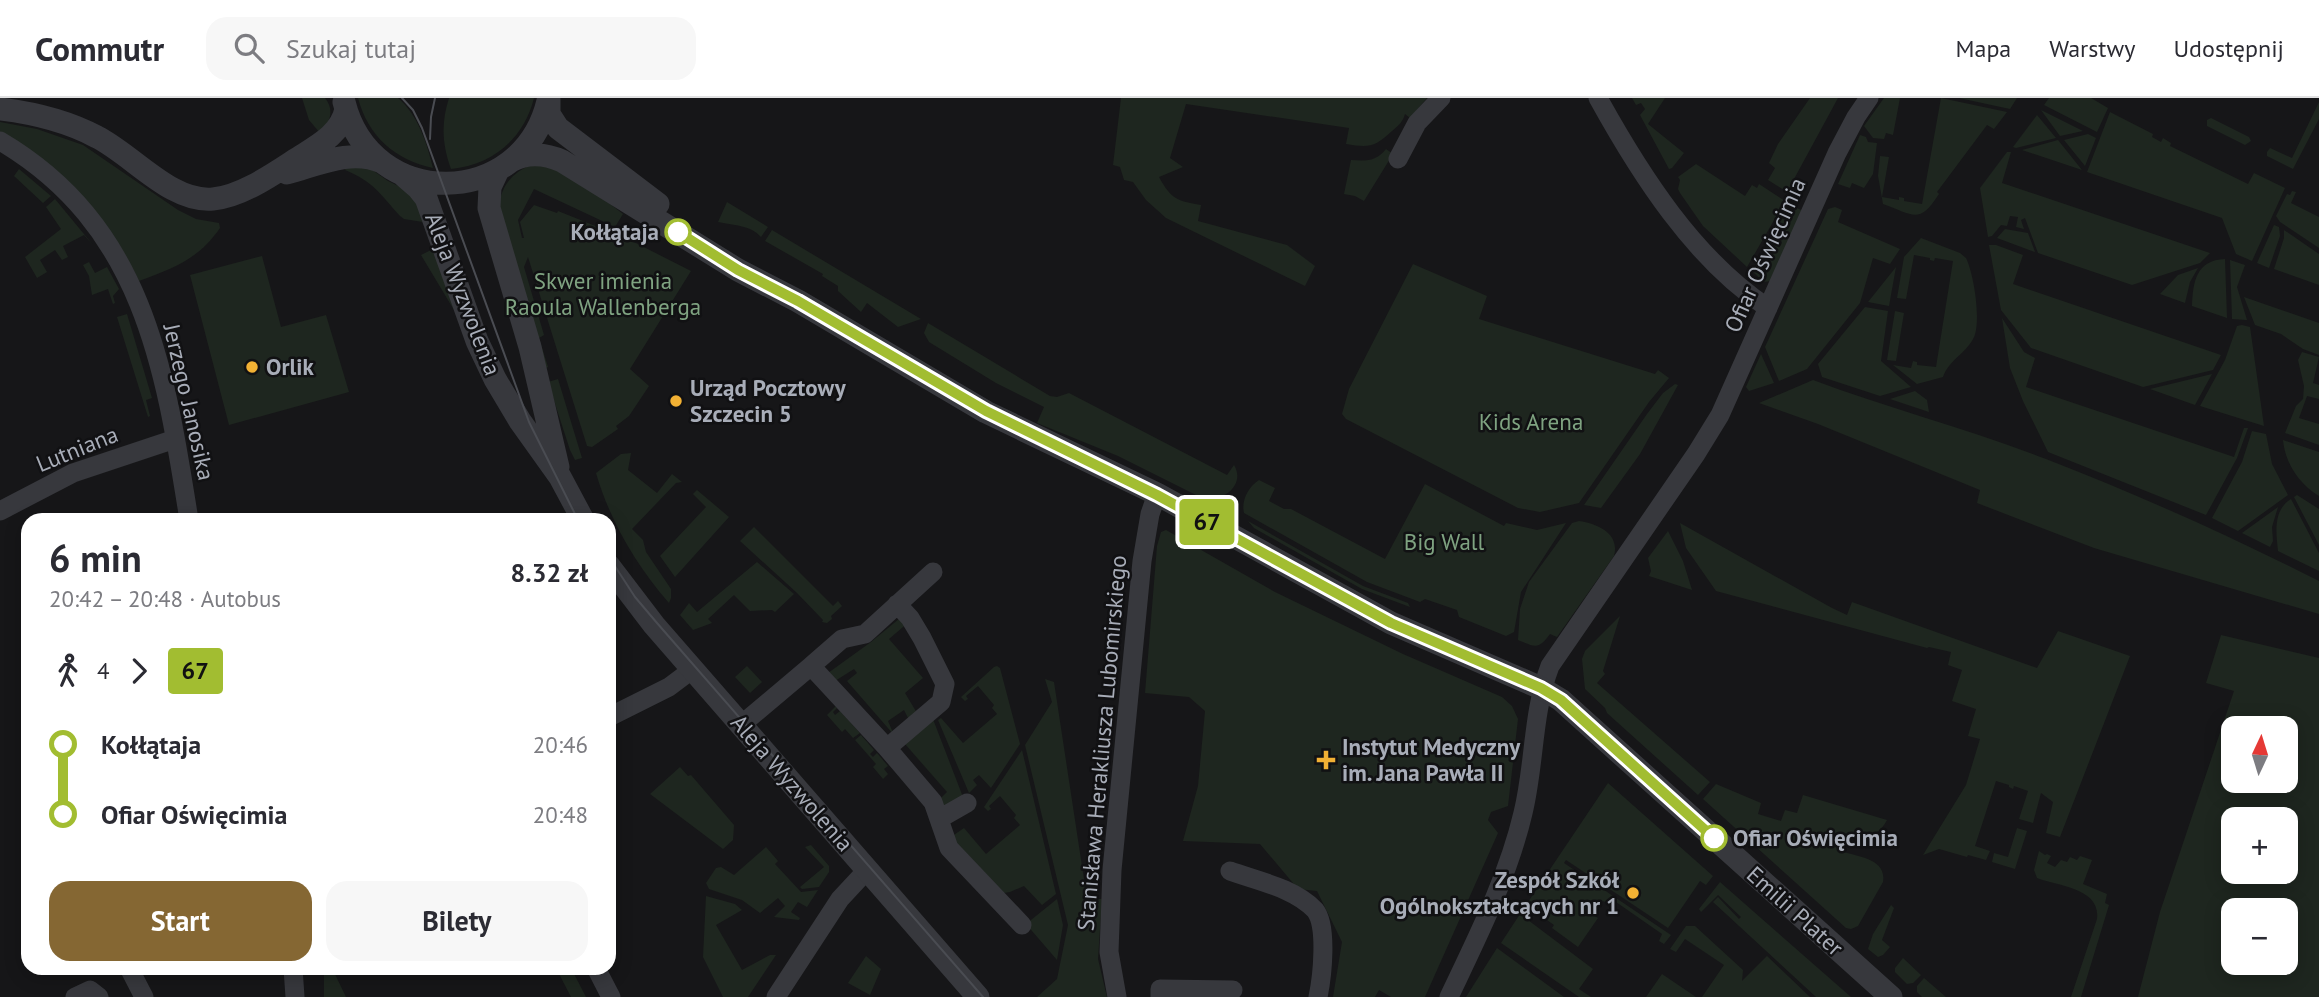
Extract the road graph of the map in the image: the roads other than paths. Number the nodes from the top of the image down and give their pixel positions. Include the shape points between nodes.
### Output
1 (1441, 98) edge
2 (1598, 98) edge
3 (1869, 98) edge
4 (549, 99) edge
5 (344, 102) edge
6 (0, 109) edge
7 (0, 141) edge
8 (1398, 159) dead end
9 (382, 162) junction
10 (505, 166) junction
11 (403, 175) junction
12 (264, 180) junction
13 (798, 301) junction
14 (1768, 308) junction
15 (176, 439) junction
16 (553, 463) junction
17 (1157, 495) junction
18 (0, 510) edge
19 (188, 513) edge
20 (579, 513) edge
21 (933, 572) dead end
22 (616, 576) edge
23 (897, 604) junction
24 (811, 666) junction
25 (693, 670) junction
26 (1541, 688) junction
27 (616, 714) edge
28 (741, 725) junction
29 (887, 748) junction
30 (967, 803) dead end
31 (939, 819) junction
32 (867, 870) junction
33 (1230, 872) dead end
34 (1021, 925) dead end
35 (133, 975) edge
36 (293, 975) edge
37 (600, 975) edge
38 (1233, 990) dead end
39 (75, 997) edge
40 (99, 997) edge
41 (144, 997) edge
42 (295, 997) edge
43 (611, 997) edge
44 (776, 997) edge
45 (978, 997) edge
46 (1117, 997) edge
47 (1160, 997) edge
48 (1318, 997) edge
49 (1449, 997) edge
50 (1891, 997) edge

1 - 8 street via 1417,123
2 - 14 street via 1679,225
3 - 14 street, Ofiar Oświęcimia via 1842,144
4 - 10 street via 538,130
4 - 13 street via 549,114 558,128 656,203
5 - 9 street via 359,139
5 - 12 street via 343,119 333,134
6 - 12 street via 83,130 192,197 219,198
7 - 15 street, Jerzego Janosika via 66,191 114,253 149,327
9 - 11 street
9 - 12 street via 342,158
10 - 11 street via 475,180 451,184
10 - 13 street via 535,155 562,161 738,270
10 - 16 street, Aleja Wyzwolenia via 490,187 489,208 530,347
11 - 16 street, Aleja Wyzwolenia via 426,198 477,341 506,399
13 - 17 street, Emilii Plater via 986,411
14 - 26 street, Ofiar Oświęcimia via 1708,435 1550,666
15 - 18 street, Lutniana via 73,473
15 - 19 street, Jerzego Janosika
16 - 20 street, Aleja Wyzwolenia
17 - 26 street, Emilii Plater via 1391,623
17 - 46 street, Stanisława Herakliusza Lubomirskiego via 1142,561 1113,858 1109,946
21 - 23 street
22 - 25 street, Aleja Wyzwolenia
23 - 24 street via 865,634 842,639
23 - 29 street via 922,638 945,684 941,702
24 - 28 street
24 - 29 street
25 - 27 street
25 - 28 street, Aleja Wyzwolenia
26 - 49 street, Ofiar Oświęcimia via 1517,834
26 - 50 street, Emilii Plater via 1561,700
28 - 32 street, Aleja Wyzwolenia
29 - 31 street via 933,802
30 - 31 street
31 - 34 street via 949,848
32 - 44 street via 840,900
32 - 45 street, Aleja Wyzwolenia
33 - 48 street via 1296,895 1317,912 1324,945
35 - 41 street
36 - 42 street
37 - 43 street
38 - 47 street via 1160,989
39 - 40 street via 90,990

